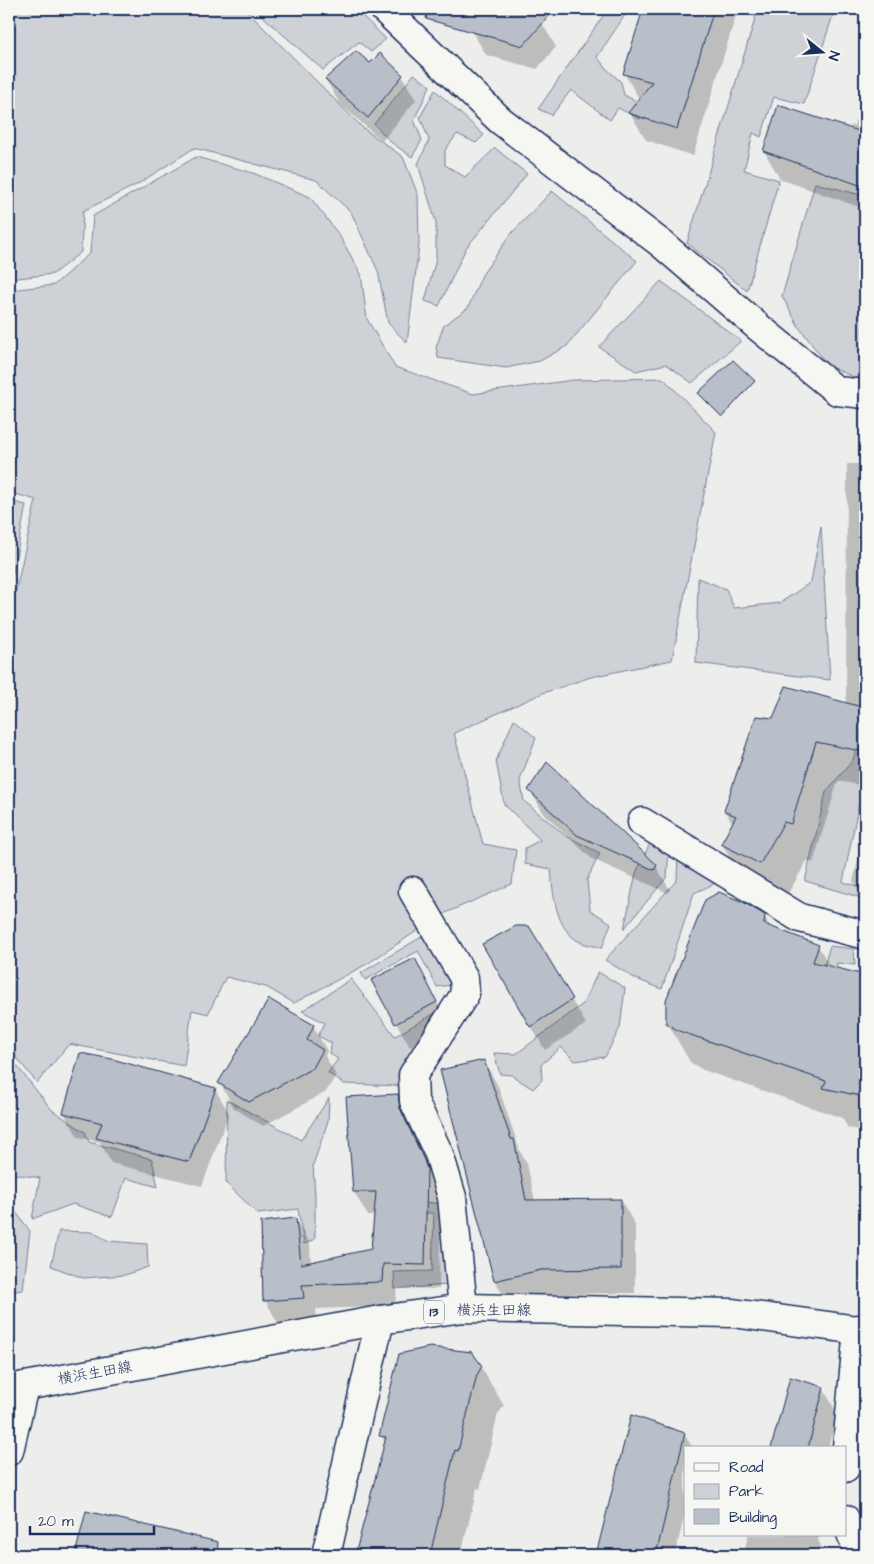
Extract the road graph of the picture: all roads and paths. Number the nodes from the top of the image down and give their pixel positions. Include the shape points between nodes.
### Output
1 (384, 9) edge
2 (865, 394) edge
3 (642, 822) dead end
4 (413, 891) dead end
5 (865, 935) edge
6 (463, 1308) junction
7 (380, 1320) junction
8 (862, 1330) edge
9 (16, 1387) edge
10 (9, 1451) edge
11 (846, 1460) edge
12 (846, 1521) edge
13 (326, 1555) edge
14 (860, 1555) edge

1 - 2 street via 500,120 663,245 837,390
3 - 5 street via 800,918
4 - 6 street via 464,978 464,994 413,1075 414,1100 439,1154 452,1198
6 - 7 street, 横浜生田線 / 13
6 - 8 street, 横浜生田線 / 13 via 733,1313
7 - 9 street, 横浜生田線 / 13
7 - 13 street
8 - 11 street
9 - 10 street
12 - 14 street

